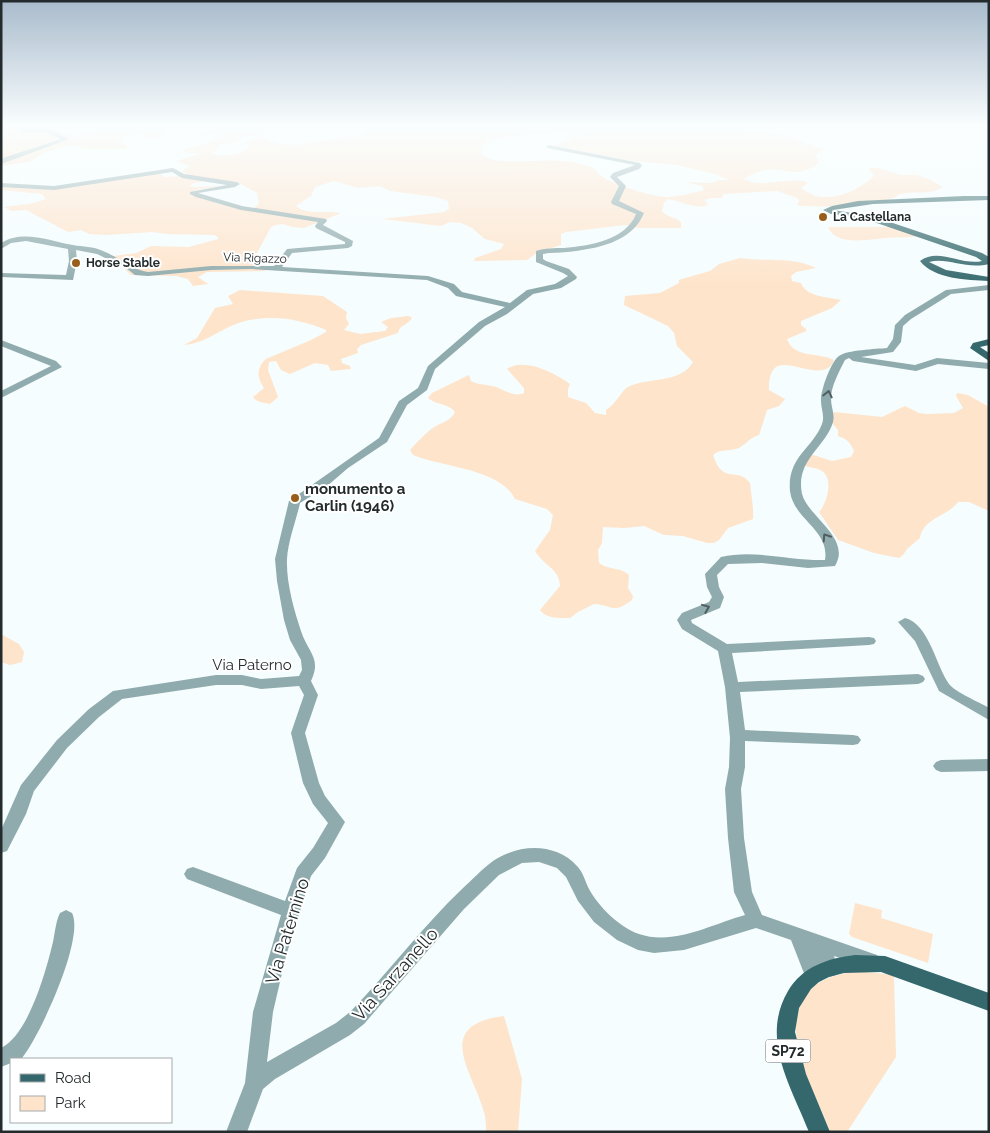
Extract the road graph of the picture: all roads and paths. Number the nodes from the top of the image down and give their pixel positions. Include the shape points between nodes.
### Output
1 (108, 180) edge
2 (209, 180) edge
3 (617, 180) edge
4 (1, 185) edge
5 (989, 198) edge
6 (1, 247) edge
7 (72, 248) junction
8 (276, 269) junction
9 (1, 275) edge
10 (989, 280) edge
11 (989, 287) edge
12 (512, 306) junction
13 (989, 342) edge
14 (1, 343) edge
15 (845, 356) junction
16 (989, 358) edge
17 (989, 366) edge
18 (1, 395) edge
19 (905, 622) dead end
20 (869, 641) dead end
21 (724, 649) junction
22 (918, 679) dead end
23 (304, 681) junction
24 (732, 686) junction
25 (989, 715) edge
26 (738, 735) junction
27 (853, 740) dead end
28 (989, 765) edge
29 (941, 766) dead end
30 (1, 846) edge
31 (193, 874) dead end
32 (291, 911) junction
33 (66, 918) dead end
34 (756, 920) junction
35 (798, 934) junction
36 (820, 942) junction
37 (878, 963) junction
38 (822, 972) junction
39 (989, 1002) edge
40 (1, 1058) edge
41 (255, 1083) junction
42 (236, 1132) edge
43 (820, 1132) edge

1 - 4 street via 54,188
2 - 8 street via 237,184 192,193 241,208 322,220 319,226 350,244 340,248 290,251
3 - 12 street, Via Paterno via 624,186 615,202 640,213 639,218 630,228 603,243 539,253 539,260 544,264 566,270 573,277 558,286 530,292
5 - 10 main road via 891,200 836,206 827,210 874,219 979,255 986,262 971,265 933,258 924,261 928,266 956,275
6 - 7 street, Via Rigazzo via 8,241 24,239 44,240
7 - 8 street, Via Rigazzo via 94,250 133,268 135,273 232,267
7 - 9 street via 70,278
8 - 12 street, Via Rigazzo via 428,278 451,286 459,294
11 - 15 street via 949,292 908,317 899,325 895,347 890,350
12 - 23 street, Via Paterno via 482,324 431,368 422,390 403,403 383,440 295,501 281,559 291,620 308,660 309,670
13 - 16 main road via 975,348
14 - 18 street via 56,367
15 - 17 street via 916,368 937,361
21 -> 15 street via 687,626 684,620 715,605 718,597 711,574 725,560 762,559 808,564 831,563 834,556 833,547 796,491 803,456 828,423 826,398 841,358
19 - 25 street via 924,644 944,688
20 - 21 street
21 - 24 street
22 - 24 street
23 - 30 street, Via Paterno via 261,684 216,680 118,695 62,744 27,789
23 - 32 street, Via Paternino via 311,695 298,733 315,792 337,822 303,874
24 - 26 street
26 - 27 street
26 - 34 street via 733,789 736,838 743,892
28 - 29 street
31 - 32 street
32 - 41 street, Via Paternino via 263,1012
33 - 40 street via 45,998 33,1026 14,1052
34 - 35 street
34 - 41 street, Via Sarzanello via 707,937 672,944 637,942 594,909 571,870 549,857 519,856 496,869 459,902 357,1018
35 - 36 street
35 - 38 street
36 - 37 street
36 - 38 street
37 - 38 main road via 851,964
37 - 39 main road
38 - 43 main road, SP72 via 800,988 786,1018 789,1052
41 - 42 street

